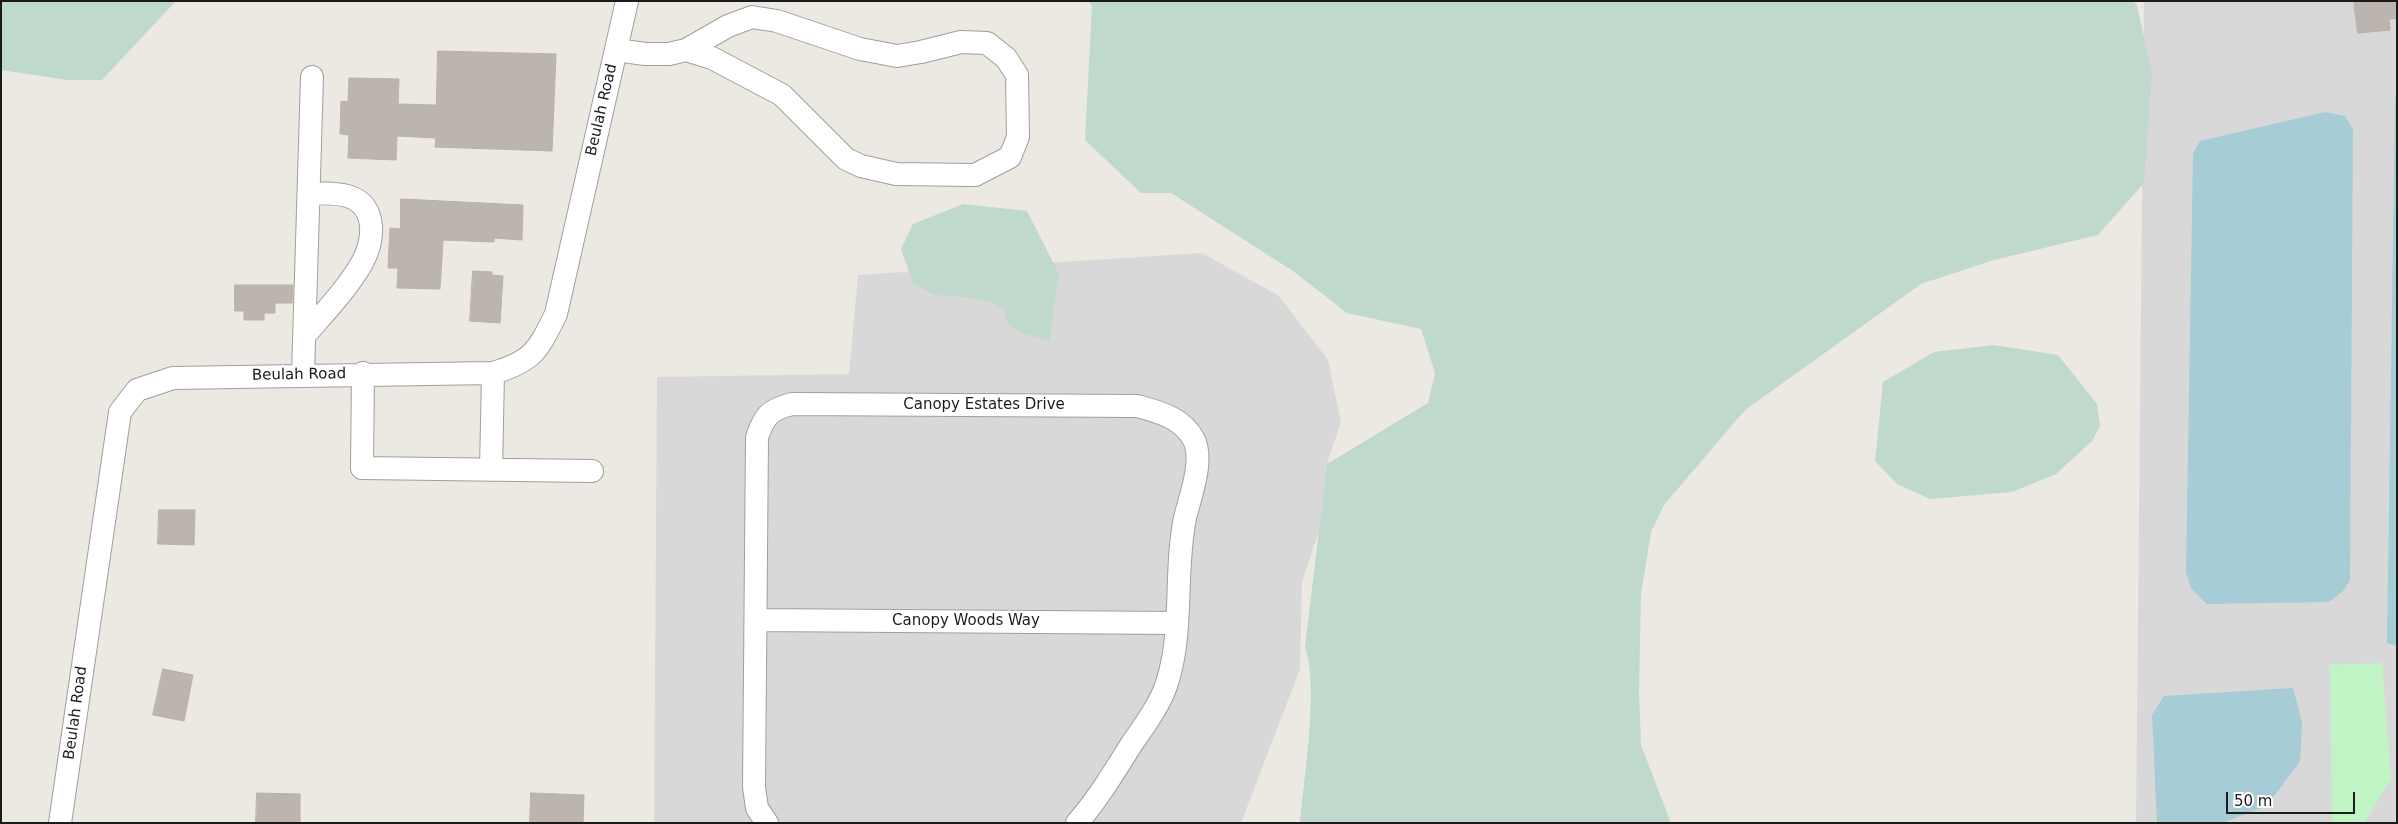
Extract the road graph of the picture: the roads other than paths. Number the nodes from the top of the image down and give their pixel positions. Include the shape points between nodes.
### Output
1 (627, 1) edge
2 (616, 50) junction
3 (686, 50) junction
4 (312, 77) dead end
5 (309, 194) junction
6 (305, 335) junction
7 (363, 373) junction
8 (493, 373) junction
9 (303, 375) junction
10 (491, 470) junction
11 (592, 471) dead end
12 (756, 620) junction
13 (1177, 623) junction
14 (60, 823) edge
15 (767, 823) edge
16 (1077, 823) edge

1 - 2 street, Beulah Road
2 - 3 street via 645,54
2 - 8 street, Beulah Road via 556,314 540,346 524,361
3 - 3 street via 712,58 782,95 846,159 861,166 896,174 975,175 1010,157 1018,136 1017,75 1006,58 988,43 961,42 897,56 860,50 777,21 752,17 728,26
4 - 5 street
5 - 6 street
5 - 6 street via 339,193 357,200 368,212 371,240 363,262 346,287
6 - 9 street
7 - 8 street, Beulah Road
7 - 9 street, Beulah Road
7 - 10 street via 362,468
8 - 10 street
9 - 14 street, Beulah Road via 173,378 137,390 120,412
10 - 11 street
12 - 13 street, Canopy Woods Way
12 - 13 street, Canopy Estates Drive via 758,437 764,419 776,408 792,404 861,404 1137,406 1164,413 1183,426 1194,441 1196,456 1195,478 1185,520
12 - 15 street, Canopy Estates Drive via 754,787 756,808
13 - 16 street, Canopy Estates Drive via 1166,684 1147,721

